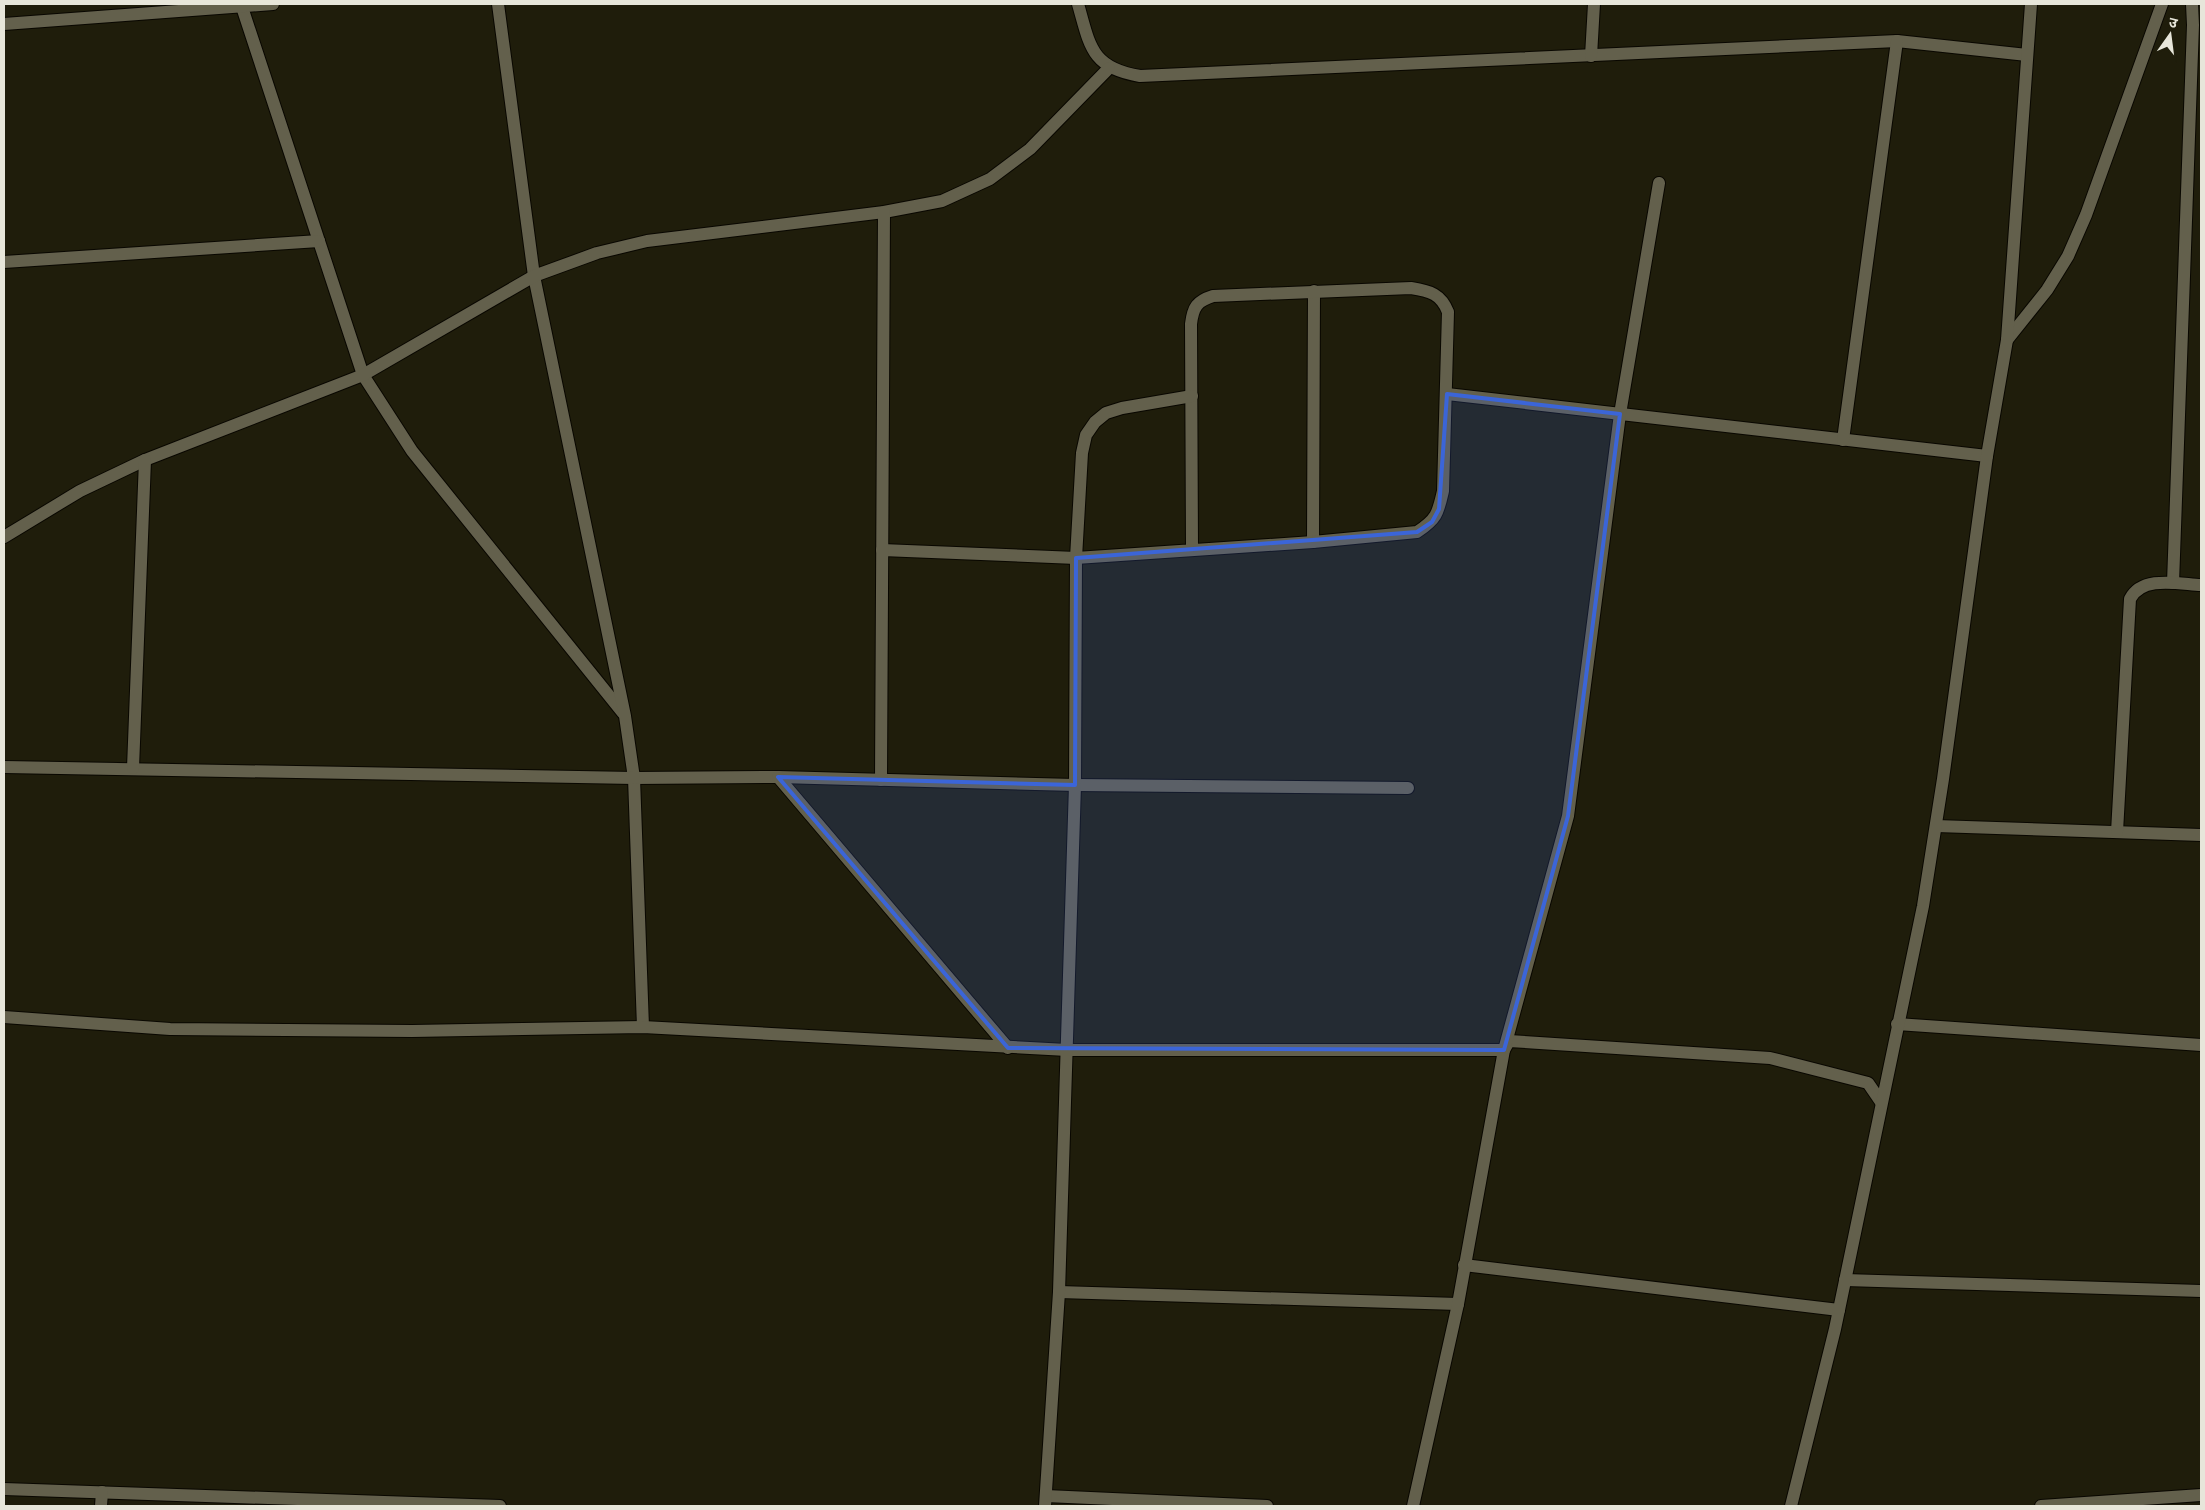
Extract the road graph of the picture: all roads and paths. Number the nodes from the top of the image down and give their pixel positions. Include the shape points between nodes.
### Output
1 (273, 4) edge
2 (498, 4) edge
3 (1078, 4) edge
4 (1594, 4) edge
5 (2031, 4) edge
6 (2162, 4) edge
7 (2192, 4) edge
8 (241, 5) edge
9 (4, 24) edge
10 (1897, 41) junction
11 (2026, 55) junction
12 (1591, 56) junction
13 (1109, 68) junction
14 (1659, 183) dead end
15 (884, 212) junction
16 (319, 241) junction
17 (4, 262) edge
18 (534, 276) junction
19 (1314, 291) junction
20 (2007, 340) junction
21 (363, 375) junction
22 (1447, 394) junction
23 (1192, 396) junction
24 (1620, 414) junction
25 (1843, 440) junction
26 (1987, 456) junction
27 (145, 460) junction
28 (4, 537) edge
29 (1312, 542) junction
30 (882, 550) junction
31 (1192, 550) junction
32 (1076, 558) junction
33 (2173, 583) junction
34 (2201, 585) edge
35 (625, 716) junction
36 (4, 767) edge
37 (133, 768) junction
38 (634, 778) junction
39 (778, 778) junction
40 (881, 780) junction
41 (1075, 785) junction
42 (1408, 788) dead end
43 (1936, 826) junction
44 (2117, 832) junction
45 (2201, 835) edge
46 (4, 1017) edge
47 (1897, 1024) junction
48 (643, 1027) junction
49 (2201, 1045) edge
50 (1008, 1048) junction
51 (1067, 1050) junction
52 (1504, 1050) junction
53 (1881, 1102) junction
54 (1464, 1265) junction
55 (1845, 1280) junction
56 (2201, 1291) edge
57 (1059, 1292) junction
58 (1458, 1304) junction
59 (1839, 1310) junction
60 (4, 1489) edge
61 (102, 1492) junction
62 (2201, 1495) edge
63 (1046, 1501) edge
64 (101, 1506) edge
65 (500, 1506) edge
66 (1267, 1506) edge
67 (1413, 1506) edge
68 (1791, 1506) edge
69 (2042, 1506) edge

1 - 8 street
2 - 18 street
3 - 13 street via 1090,43 1098,59
4 - 12 street
5 - 11 street
6 - 20 street via 2086,215 2068,256 2047,290
7 - 33 street
8 - 9 street
8 - 16 street
10 - 11 street
10 - 12 street
10 - 25 street
11 - 20 street
12 - 13 street via 1140,76
13 - 15 street via 1030,149 990,179 942,201
14 - 24 street
15 - 18 street via 647,241 597,253
15 - 30 street
16 - 17 street
16 - 21 street
18 - 21 street
18 - 35 street
19 - 22 street via 1411,288 1436,294 1444,301 1448,312
19 - 23 street via 1213,296 1196,304 1192,312
19 - 29 street
20 - 26 street
21 - 27 street
21 - 35 street via 412,451
22 - 24 street
22 - 29 street via 1443,490 1432,522 1417,532
23 - 31 street
23 - 32 street via 1122,408 1106,413 1094,422 1086,435 1082,453
24 - 25 street
24 - 52 street via 1568,816
25 - 26 street
26 - 43 street
27 - 28 street via 80,491
27 - 37 street
29 - 31 street
30 - 32 street
30 - 40 street
31 - 32 street
32 - 41 street
33 - 34 street
33 - 44 street via 2140,587 2130,599
35 - 38 street
36 - 37 street
37 - 38 street
38 - 39 street
38 - 48 street
39 - 40 street
39 - 50 street
40 - 41 street
41 - 42 street
41 - 51 street
43 - 44 street
43 - 47 street via 1923,906
44 - 45 street
46 - 48 street via 170,1029 412,1031
47 - 49 street
47 - 53 street
48 - 50 street
50 - 51 street
51 - 52 street
51 - 57 street
52 - 53 street via 1509,1041 1770,1058 1868,1082
52 - 54 street
53 - 55 street
54 - 58 street
54 - 59 street
55 - 56 street
55 - 59 street
57 - 58 street
57 - 63 street
58 - 67 street
59 - 68 street
60 - 61 street
61 - 64 street
61 - 65 street
62 - 69 street
63 - 66 street

